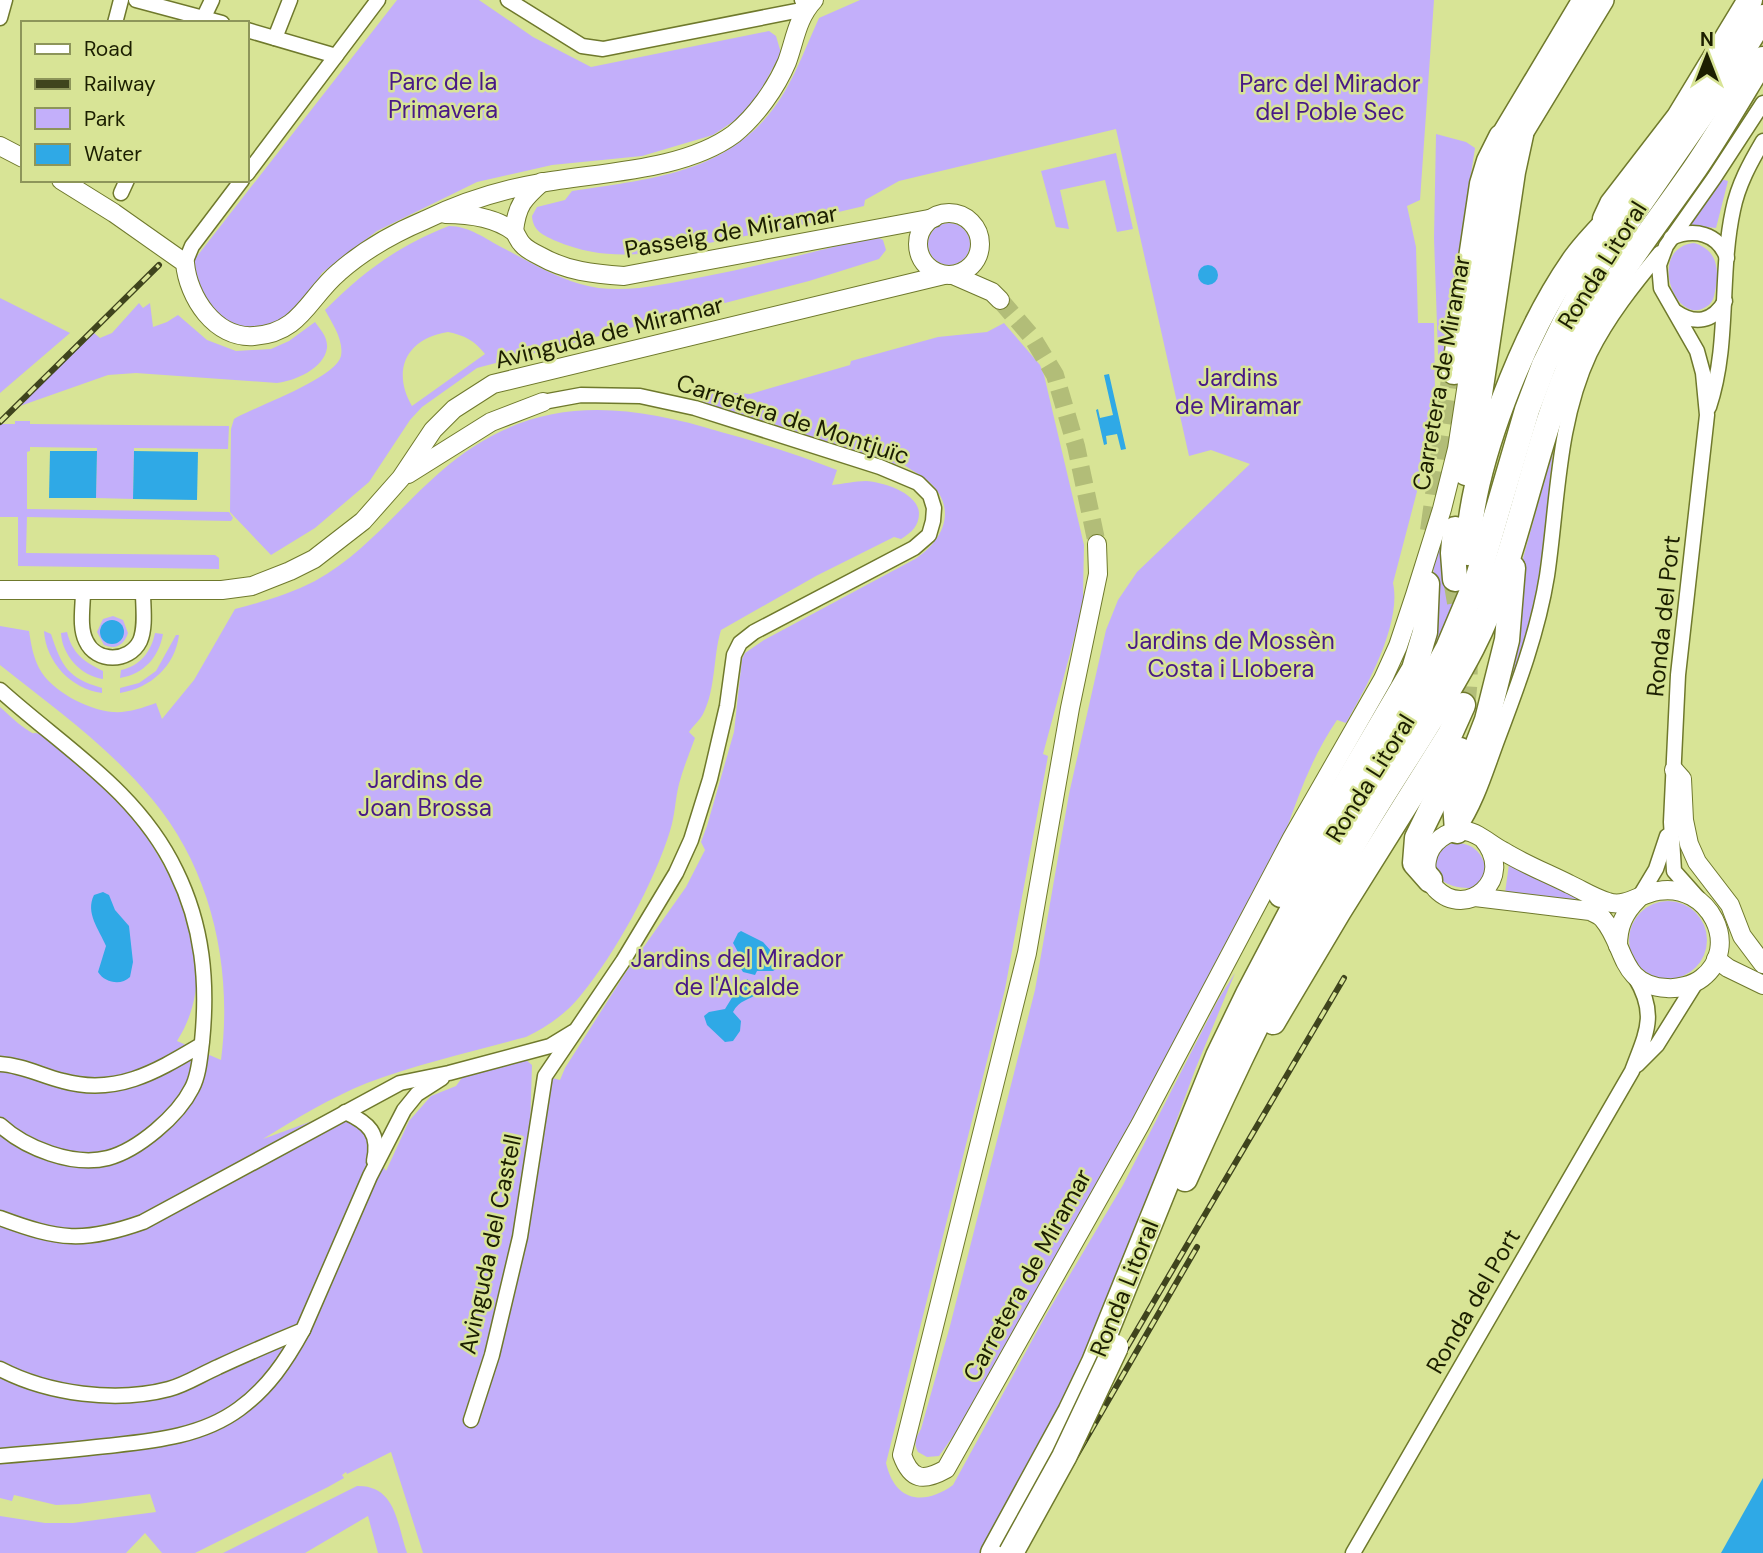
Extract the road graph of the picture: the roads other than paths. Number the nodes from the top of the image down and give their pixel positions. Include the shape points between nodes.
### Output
1 (5, 0) edge
2 (212, 0) edge
3 (290, 0) edge
4 (378, 0) edge
5 (508, 0) edge
6 (1583, 0) edge
7 (1603, 0) edge
8 (1750, 0) edge
9 (126, 1) edge
10 (807, 3) edge
11 (1763, 17) edge
12 (0, 18) edge
13 (202, 20) edge
14 (116, 21) edge
15 (248, 30) edge
16 (275, 37) junction
17 (336, 56) junction
18 (1763, 59) edge
19 (1763, 103) edge
20 (1704, 112) junction
21 (1511, 136) junction
22 (1763, 141) edge
23 (0, 146) edge
24 (21, 157) edge
25 (248, 173) edge
26 (64, 182) edge
27 (240, 182) edge
28 (542, 182) junction
29 (496, 192) junction
30 (523, 199) junction
31 (438, 214) junction
32 (934, 218) junction
33 (487, 219) junction
34 (887, 227) junction
35 (1600, 229) junction
36 (514, 231) junction
37 (1668, 242) junction
38 (920, 246) junction
39 (978, 256) junction
40 (1728, 261) junction
41 (184, 263) junction
42 (949, 275) junction
43 (885, 288) junction
44 (1725, 300) junction
45 (1674, 311) junction
46 (1695, 321) junction
47 (1723, 331) junction
48 (1454, 372) tunnel mouth
49 (527, 376) junction
50 (543, 402) junction
51 (1707, 415) junction
52 (401, 478) junction
53 (1514, 534) junction
54 (1097, 544) tunnel mouth
55 (1468, 553) tunnel mouth
56 (1455, 579) tunnel mouth
57 (1427, 584) dead end
58 (0, 590) edge
59 (83, 592) junction
60 (142, 592) junction
61 (1482, 676) dead end
62 (0, 690) edge
63 (1463, 705) tunnel mouth
64 (1674, 770) junction
65 (1671, 822) junction
66 (1457, 831) junction
67 (1483, 839) junction
68 (1430, 880) junction
69 (1475, 897) junction
70 (1638, 899) junction
71 (1699, 899) junction
72 (1618, 946) junction
73 (1716, 959) junction
74 (1763, 964) edge
75 (1632, 973) junction
76 (1697, 981) junction
77 (1763, 985) edge
78 (579, 1027) junction
79 (201, 1045) junction
80 (528, 1052) junction
81 (0, 1064) edge
82 (1632, 1072) junction
83 (449, 1073) junction
84 (545, 1076) junction
85 (345, 1112) junction
86 (0, 1125) edge
87 (1191, 1143) junction
88 (370, 1176) junction
89 (0, 1218) edge
90 (1116, 1328) junction
91 (303, 1331) junction
92 (0, 1369) edge
93 (471, 1420) dead end
94 (0, 1456) edge
95 (993, 1553) edge
96 (1011, 1553) edge
97 (1353, 1553) edge

1 - 12 street
2 - 13 street
3 - 16 street
4 - 17 street
5 - 10 street via 582,46 603,49
6 - 21 main road
7 - 21 main road
8 - 35 highway via 1679,117 1612,204
9 - 13 street
9 - 14 street
10 - 28 street via 774,87 734,134 655,166
11 - 20 highway, Ronda Litoral
15 - 16 street
16 - 17 street
17 - 25 street
18 - 53 highway, Ronda Litoral via 1698,164 1607,294 1579,344
19 - 37 street, Ronda del Port
20 - 35 highway
20 - 87 highway, Ronda Litoral via 1614,239 1570,312 1527,410 1478,577 1448,648 1280,931 1218,1056
21 - 48 highway via 1489,160 1482,184
21 - 54 street, Carretera de Miramar via 1497,187 1457,449 1398,646 1140,1125 946,1469 933,1477 917,1476 907,1469 904,1443 1027,953 1098,574
21 - 56 highway via 1513,172 1473,441 1457,515
22 - 40 street, Ronda del Port via 1736,198
23 - 24 street
26 - 41 street
27 - 41 street
28 - 29 street
28 - 30 street
29 - 30 street via 518,193
29 - 31 street
29 - 33 street via 483,214
30 - 36 street
31 - 33 street, Passeig de Miramar
31 - 41 street, Passeig de Miramar via 363,253 336,274 296,322 276,334 251,337 225,329 205,314 191,290
32 - 34 street, Passeig de Miramar
32 - 38 street via 927,223
32 - 39 street via 951,214 968,220 979,236
33 - 36 street, Passeig de Miramar
34 - 36 street, Passeig de Miramar via 624,276 570,269 522,245
34 - 38 street, Passeig de Miramar via 904,228
35 - 55 highway via 1557,286 1516,372 1479,482
37 - 40 street via 1687,233 1706,235 1720,244
37 - 45 street, Ronda del Port via 1659,274
37 - 66 street via 1602,331 1581,376 1560,463 1547,575 1533,639 1471,810
38 - 42 street via 930,268
38 - 43 street, Avinguda de Miramar via 915,269 907,279
39 - 42 street via 968,268
39 - 42 street via 996,296
40 - 44 street, Ronda del Port
42 - 43 street, Avinguda de Miramar
43 - 49 street, Avinguda de Miramar
44 - 46 street via 1715,314
44 - 47 street, Ronda del Port
45 - 46 street
45 - 51 street, Ronda del Port via 1698,351
46 - 47 street
47 - 51 street, Ronda del Port via 1717,384
49 - 50 street via 517,397 526,403
49 - 52 street, Avinguda de Miramar via 493,384 454,409 432,430
50 - 52 street via 491,422
50 - 78 street, Carretera de Montjuïc via 581,395 640,396 695,408 918,483 930,495 934,508 929,535 915,548 740,643 710,779 691,840 676,873
51 - 64 street, Ronda del Port via 1678,676
52 - 60 street, Avinguda de Miramar via 363,522 314,559 290,570 252,586
53 - 66 highway via 1507,640 1487,720 1455,803
53 - 87 highway, Ronda Litoral via 1474,644 1357,837
57 - 87 highway via 1425,632 1414,669 1277,902 1231,1002 1191,1110
58 - 59 street, Avinguda de Miramar
59 - 60 street, Avinguda de Miramar
59 - 60 street via 86,641 109,658 128,654 141,640
61 - 68 highway via 1474,720 1417,838 1415,863
62 - 79 street via 116,788 136,809 176,869 201,940 205,1002
63 - 87 highway via 1450,734
64 - 65 street, Ronda del Port
64 - 74 street via 1682,779 1684,820 1696,862 1730,905 1742,936
65 - 70 street, Ronda del Port via 1660,859
65 - 71 street, Ronda del Port via 1674,871
66 - 67 street
66 - 68 street via 1433,845 1427,862
67 - 69 street via 1491,848 1495,870 1491,882
67 - 70 street via 1606,902
68 - 69 street via 1454,899
69 - 72 street via 1590,911 1604,919
70 - 71 street via 1660,890
70 - 72 street via 1621,920
71 - 73 street via 1718,930
72 - 75 street
73 - 76 street
73 - 77 street
75 - 76 street via 1656,987 1670,989
75 - 82 street, Ronda del Port via 1646,995 1649,1011
76 - 82 street, Ronda del Port via 1657,1045
78 - 80 street via 550,1046
78 - 84 street, Avinguda del Castell
79 - 81 street via 151,1074 110,1086 66,1082
79 - 86 street via 195,1080 181,1104 153,1135 108,1158 50,1154 13,1137
80 - 83 street
80 - 84 street
82 - 97 street, Ronda del Port
83 - 85 street via 400,1083
83 - 88 street via 417,1094 404,1110
84 - 93 street, Avinguda del Castell via 520,1237
85 - 88 street via 364,1122 375,1138
85 - 89 street via 143,1222 114,1232 83,1237 42,1233
87 - 90 highway, Ronda Litoral
88 - 91 street
90 - 95 highway, Ronda Litoral
90 - 96 highway, Ronda Litoral, bridge via 1064,1457
91 - 92 street via 170,1389 118,1396 70,1393
91 - 94 street via 265,1386 238,1410 200,1430 162,1440

